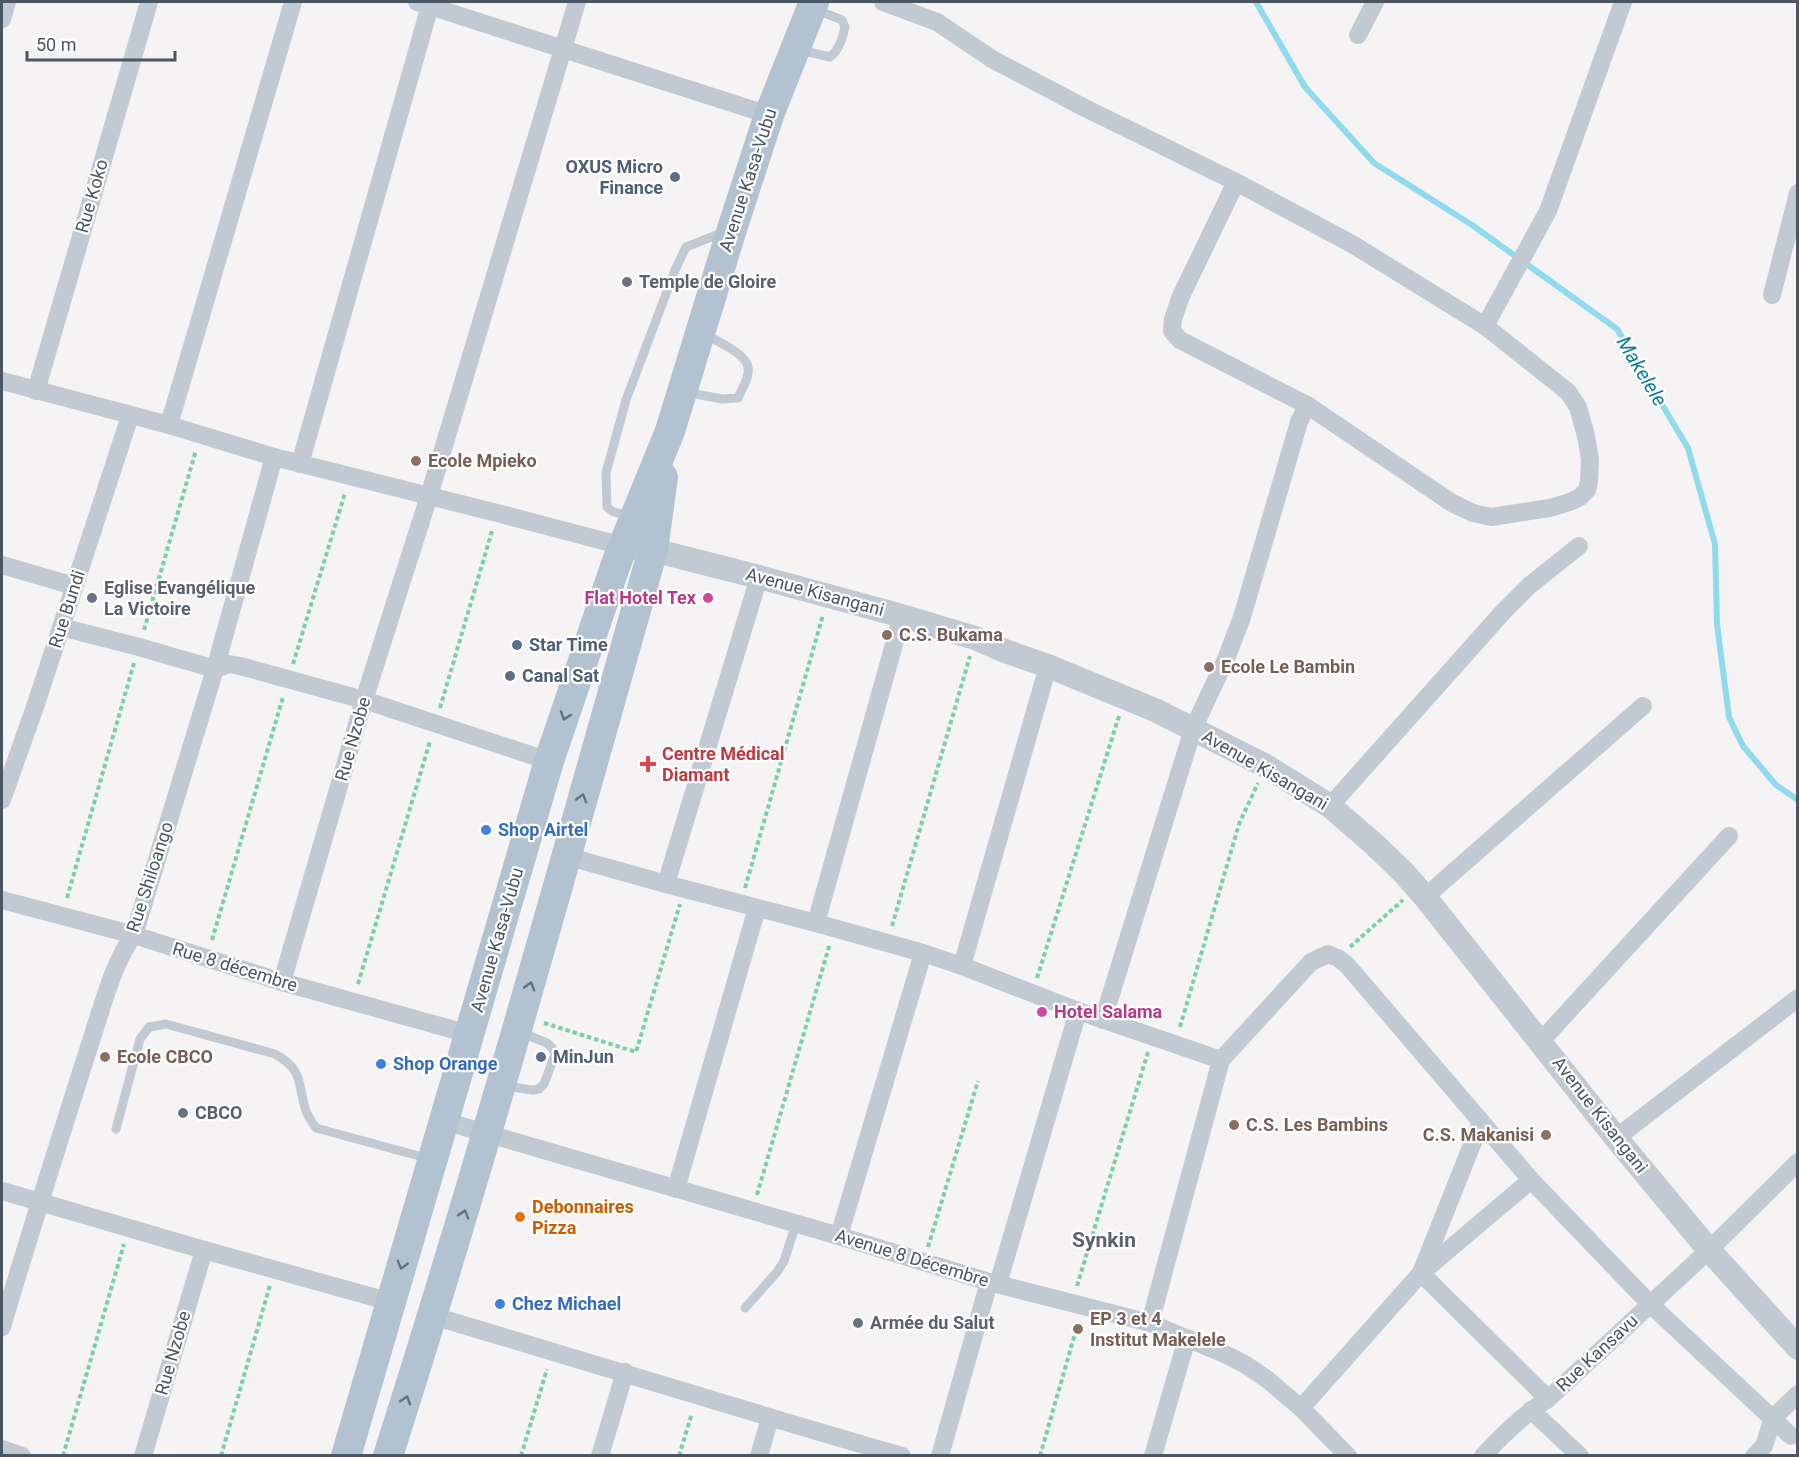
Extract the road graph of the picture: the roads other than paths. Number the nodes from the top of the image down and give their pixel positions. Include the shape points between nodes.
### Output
1 (6, 2) edge
2 (149, 2) edge
3 (293, 2) edge
4 (577, 2) edge
5 (883, 2) edge
6 (1375, 2) edge
7 (1623, 2) edge
8 (426, 3) edge
9 (813, 5) edge
10 (2, 19) edge
11 (1358, 35) dead end
12 (562, 47) junction
13 (795, 49) junction
14 (769, 115) junction
15 (1236, 182) junction
16 (1797, 193) edge
17 (732, 229) junction
18 (1772, 295) dead end
19 (1485, 326) junction
20 (701, 332) junction
21 (2, 381) edge
22 (36, 391) junction
23 (682, 392) junction
24 (1307, 405) junction
25 (130, 416) junction
26 (169, 425) junction
27 (670, 431) junction
28 (274, 457) junction
29 (300, 464) junction
30 (429, 496) junction
31 (634, 519) junction
32 (623, 546) junction
33 (1579, 546) dead end
34 (653, 550) junction
35 (2, 565) edge
36 (759, 577) junction
37 (74, 586) junction
38 (902, 616) junction
39 (61, 627) junction
40 (1048, 666) junction
41 (214, 669) junction
42 (364, 700) junction
43 (1643, 706) dead end
44 (1193, 729) junction
45 (549, 761) junction
46 (2, 800) edge
47 (1330, 806) junction
48 (1729, 836) dead end
49 (566, 856) junction
50 (666, 884) junction
51 (1421, 892) junction
52 (2, 900) edge
53 (749, 906) junction
54 (816, 923) junction
55 (134, 935) junction
56 (923, 953) junction
57 (962, 966) junction
58 (282, 982) junction
59 (1797, 998) edge
60 (1078, 1011) junction
61 (1103, 1020) junction
62 (520, 1023) junction
63 (469, 1034) junction
64 (1540, 1041) junction
65 (1221, 1060) junction
66 (502, 1086) junction
67 (444, 1121) junction
68 (1481, 1122) junction
69 (116, 1129) dead end
70 (488, 1135) junction
71 (1616, 1138) junction
72 (432, 1160) junction
73 (1797, 1162) edge
74 (1531, 1180) junction
75 (676, 1189) junction
76 (2, 1191) edge
77 (39, 1202) junction
78 (796, 1224) junction
79 (839, 1236) junction
80 (204, 1250) junction
81 (1709, 1250) junction
82 (1422, 1273) junction
83 (994, 1283) junction
84 (391, 1302) junction
85 (1650, 1304) junction
86 (745, 1308) dead end
87 (433, 1316) junction
88 (1150, 1323) junction
89 (2, 1327) edge
90 (1188, 1338) junction
91 (1797, 1348) edge
92 (625, 1372) junction
93 (1797, 1394) edge
94 (1548, 1399) junction
95 (1301, 1408) junction
96 (1531, 1410) junction
97 (770, 1418) junction
98 (1773, 1418) junction
99 (1794, 1433) edge
100 (2, 1449) edge
101 (1759, 1450) edge
102 (22, 1455) edge
103 (142, 1455) edge
104 (346, 1455) edge
105 (388, 1455) edge
106 (600, 1455) edge
107 (759, 1455) edge
108 (902, 1455) edge
109 (940, 1455) edge
110 (1153, 1455) edge
111 (1348, 1455) edge
112 (1483, 1455) edge
113 (1580, 1455) edge

1 - 10 street
2 - 22 street, Rue Koko
3 - 26 street
4 - 12 street, Rue Nzobe
5 - 15 street via 936,22 1012,70
6 - 11 street
7 - 19 street via 1548,212
8 - 12 street
8 - 29 street
9 - 13 main road, Avenue Kasa-Vubu
9 - 13 lane via 842,20 845,27 840,46 830,57
12 - 14 street
12 - 30 street, Rue Nzobe
13 - 14 main road, Avenue Kasa-Vubu
14 - 17 main road, Avenue Kasa-Vubu
15 - 19 street via 1352,244
15 - 24 street via 1180,296 1172,332 1179,340
16 - 18 street
17 - 20 main road, Avenue Kasa-Vubu
17 - 31 lane via 686,247 626,400 606,473 607,507
19 - 24 street via 1568,392 1578,406 1590,459 1587,490 1580,497 1550,508 1491,517 1473,513 1452,503
20 - 23 main road, Avenue Kasa-Vubu
20 - 23 lane via 743,356 748,366 746,379 738,398
21 - 22 street
22 - 25 street
23 - 27 main road, Avenue Kasa-Vubu
24 - 44 street via 1235,639
25 - 26 street
25 - 37 street, Rue Bundi
26 - 28 street
27 - 31 main road, Avenue Kasa-Vubu
27 - 34 main road, Avenue Kasa-Vubu
28 - 29 street
28 - 41 street, Rue Shiloango
29 - 30 street
30 - 32 street
30 - 42 street, Rue Nzobe
31 - 32 main road, Avenue Kasa-Vubu
32 - 34 street, Avenue Kisangani
32 -> 45 main road, Avenue Kasa-Vubu
33 - 47 street via 1503,612
34 - 36 street, Avenue Kisangani
49 -> 34 main road, Avenue Kasa-Vubu
35 - 37 street
36 - 38 street, Avenue Kisangani
36 - 50 street
37 - 39 street, Rue Bundi
38 - 40 street, Avenue Kisangani
38 - 54 street
39 - 41 street
39 - 46 street, Rue Bundi
40 - 44 street, Avenue Kisangani
40 - 57 street
41 - 42 street via 229,664
41 - 55 street, Rue Shiloango
42 - 45 street
42 - 58 street, Rue Nzobe
43 - 51 street
44 - 47 street, Avenue Kisangani via 1266,766
44 - 61 street
45 - 63 main road, Avenue Kasa-Vubu
47 - 51 street, Avenue Kisangani
48 - 64 street
49 - 50 street
62 -> 49 main road, Avenue Kasa-Vubu
50 - 53 street
51 - 64 street, Avenue Kisangani
52 - 55 street, Rue 8 décembre
53 - 54 street
53 - 75 street
54 - 56 street
55 - 58 street, Rue 8 décembre
55 - 77 street, Rue Shiloango via 123,951 109,989
56 - 57 street
56 - 79 street
57 - 60 street
58 - 63 street, Rue 8 décembre
59 - 71 street
60 - 61 street
60 - 83 street
61 - 65 street
62 - 66 main road, Avenue Kasa-Vubu
62 - 66 lane via 555,1054 540,1089
63 - 67 main road, Avenue Kasa-Vubu
64 - 71 street, Avenue Kisangani
65 - 68 street via 1311,962 1328,954 1347,965
65 - 88 street
66 - 70 main road, Avenue Kasa-Vubu
67 - 70 street, Avenue 8 Décembre
67 - 72 main road, Avenue Kasa-Vubu
68 - 74 street
68 - 82 street
69 - 72 lane via 140,1039 150,1027 166,1024 275,1054 287,1061 296,1072 307,1112 316,1128
70 - 75 street, Avenue 8 Décembre
87 -> 70 main road, Avenue Kasa-Vubu
71 - 81 street, Avenue Kisangani
72 -> 84 main road, Avenue Kasa-Vubu
73 - 81 street, Rue Kansavu
74 - 82 street
74 - 85 street
75 - 78 street, Avenue 8 Décembre
76 - 77 street
77 - 80 street
77 - 89 street, Rue Shiloango
78 - 79 street, Avenue 8 Décembre
78 - 86 lane via 780,1267
79 - 83 street, Avenue 8 Décembre
80 - 84 street
80 - 103 street, Rue Nzobe
81 - 85 street, Rue Kansavu
81 - 91 street, Avenue Kisangani
82 - 94 street
82 - 95 street
83 - 88 street, Avenue 8 Décembre
83 - 109 street
84 - 104 main road, Avenue Kasa-Vubu
85 - 94 street, Rue Kansavu
85 - 98 street
87 - 92 street
105 -> 87 main road, Avenue Kasa-Vubu
88 - 90 street, Avenue 8 Décembre
90 - 95 street, Avenue 8 Décembre via 1246,1365
90 - 110 street
92 - 97 street
92 - 106 street
93 - 98 street
94 - 96 street, Rue Kansavu
95 - 111 street, Avenue 8 Décembre
96 - 112 street, Rue Kansavu
96 - 113 street
97 - 107 street
97 - 108 street
98 - 99 street
98 - 101 street
99 - 101 street
100 - 102 street

